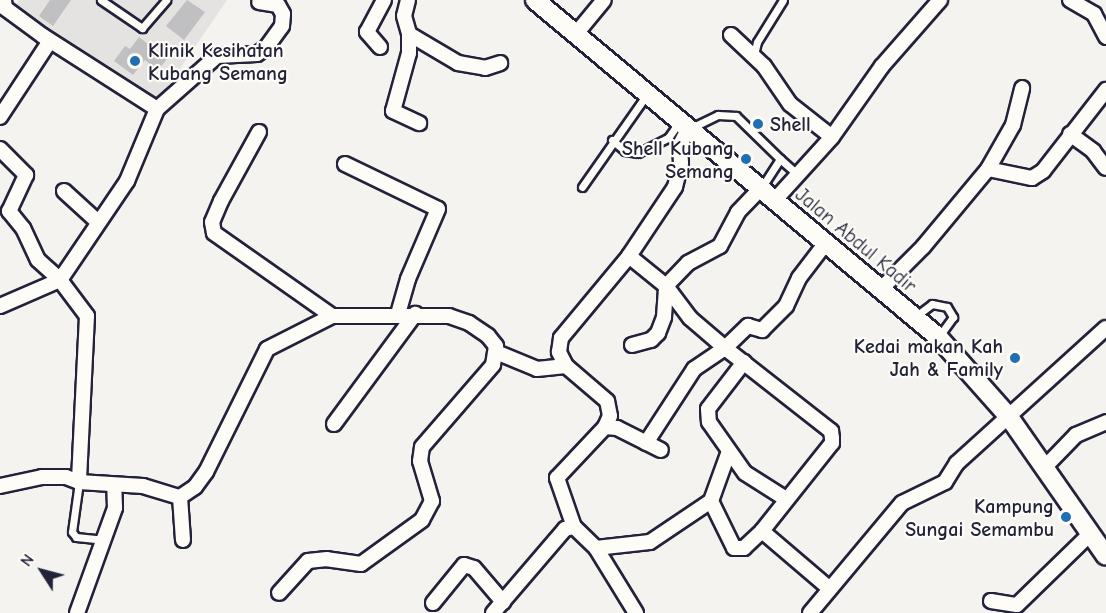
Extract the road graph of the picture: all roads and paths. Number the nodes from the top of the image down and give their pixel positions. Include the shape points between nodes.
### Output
1 (4, 0) edge
2 (101, 0) edge
3 (166, 0) edge
4 (384, 0) edge
5 (408, 0) edge
6 (535, 0) edge
7 (604, 0) edge
8 (783, 0) edge
9 (940, 0) edge
10 (1070, 0) edge
11 (259, 2) dead end
12 (280, 3) edge
13 (409, 34) junction
14 (575, 35) junction
15 (731, 35) dead end
16 (1106, 37) edge
17 (50, 41) junction
18 (380, 47) dead end
19 (754, 55) junction
20 (500, 63) dead end
21 (1022, 88) dead end
22 (1106, 90) edge
23 (647, 94) junction
24 (157, 110) junction
25 (0, 117) edge
26 (419, 123) dead end
27 (684, 126) junction
28 (259, 132) dead end
29 (1070, 134) junction
30 (832, 137) junction
31 (612, 140) junction
32 (0, 149) edge
33 (780, 159) junction
34 (345, 164) dead end
35 (1106, 168) edge
36 (988, 169) junction
37 (796, 173) junction
38 (582, 187) dead end
39 (760, 189) junction
40 (64, 191) dead end
41 (774, 201) junction
42 (98, 222) junction
43 (825, 244) junction
44 (629, 256) junction
45 (60, 280) junction
46 (666, 286) junction
47 (880, 290) junction
48 (0, 306) edge
49 (415, 314) junction
50 (398, 315) junction
51 (332, 316) junction
52 (914, 317) junction
53 (1106, 328) edge
54 (938, 337) junction
55 (632, 345) dead end
56 (725, 348) junction
57 (496, 352) junction
58 (744, 362) junction
59 (566, 366) junction
60 (1010, 417) junction
61 (1106, 422) edge
62 (334, 424) dead end
63 (605, 427) junction
64 (646, 443) junction
65 (661, 450) dead end
66 (728, 454) junction
67 (1045, 467) junction
68 (79, 482) junction
69 (114, 485) junction
70 (0, 486) edge
71 (180, 497) junction
72 (786, 498) junction
73 (711, 501) junction
74 (574, 527) junction
75 (762, 531) junction
76 (1091, 533) junction
77 (104, 540) junction
78 (183, 540) dead end
79 (596, 548) junction
80 (1105, 553) edge
81 (830, 588) junction
82 (279, 593) dead end
83 (991, 601) dead end
84 (503, 602) junction
85 (433, 603) dead end
86 (77, 613) edge
87 (493, 613) edge
88 (636, 613) edge
89 (810, 613) edge

1 - 17 street via 6,8
2 - 3 lane via 142,28
4 - 18 street via 367,32
5 - 13 street via 404,16
6 - 14 main road, Jalan Abdul Kadir
7 - 14 street
8 - 19 lane
9 - 30 street via 882,66
10 - 16 street via 1094,14
11 - 12 street
12 - 24 street via 282,26 261,52 217,56
13 - 20 street via 458,63 485,68
13 - 26 street via 409,53 393,111
14 - 23 main road, Jalan Abdul Kadir
15 - 19 street
17 - 24 street
17 - 25 street
19 - 30 street via 790,104
21 - 36 street via 1013,125
22 - 29 street
23 - 27 main road, Jalan Abdul Kadir
23 - 31 lane
24 - 42 street via 127,181
27 - 31 lane via 638,153 625,150
27 - 33 lane via 718,115 736,116
27 - 39 main road, Jalan Abdul Kadir
27 - 44 street via 675,187
28 - 51 street via 221,201 212,222 214,233
29 - 35 street via 1093,151
29 - 36 street via 1043,171 1032,178
30 - 37 street
31 - 38 lane
32 - 45 street via 26,175 9,211 23,228 38,260
33 - 37 lane
33 - 39 lane
34 - 50 street via 438,209 408,279
36 - 47 street via 923,247
37 - 41 street
39 - 41 main road, Jalan Abdul Kadir
39 - 46 street via 738,212 720,246 688,264
40 - 42 street
41 - 43 main road, Jalan Abdul Kadir
42 - 45 street
43 - 47 main road, Jalan Abdul Kadir
43 - 56 street via 778,314 762,330 748,326
44 - 46 street
44 - 59 street via 561,338 559,352
45 - 48 street
45 - 68 street via 87,316
46 - 55 street via 664,317 658,333 651,340
46 - 56 street via 690,318
47 - 52 main road, Jalan Abdul Kadir
49 - 50 street
49 - 57 street via 449,316 469,323 492,340
49 - 62 street
50 - 51 street
51 - 71 street via 267,349 206,472 195,487
52 - 54 main road, Jalan Abdul Kadir
52 - 54 lane via 932,304 947,307 953,317
53 - 60 street
54 - 60 main road, Jalan Abdul Kadir
56 - 58 street
56 - 64 street via 693,369
57 - 59 street via 537,369
57 - 82 street via 492,366 422,447 420,461 432,501 422,520 361,564 327,559 308,561
58 - 66 street via 708,409 709,422
58 - 72 street via 831,431 832,443
59 - 63 street via 607,401 610,416
60 - 67 main road, Jalan Abdul Kadir
60 - 81 street via 957,463 945,482 902,503
61 - 67 street via 1076,435
63 - 64 street via 617,428
63 - 74 street via 557,478
64 - 65 street
66 - 72 street via 745,473
66 - 73 street
67 - 76 main road, Jalan Abdul Kadir
68 - 69 street
68 - 70 street via 66,477 42,477
68 - 77 lane via 72,532 76,537
69 - 71 street via 143,486
69 - 77 street via 115,508
71 - 78 street
72 - 75 street
73 - 75 street via 734,548 744,548
73 - 79 street via 650,542
74 - 79 street
74 - 84 street via 565,529
75 - 81 street
76 - 80 main road, Jalan Abdul Kadir
76 - 83 street via 1017,605
77 - 86 street
79 - 88 street
81 - 89 street
84 - 85 street via 474,568 464,565
84 - 87 street

